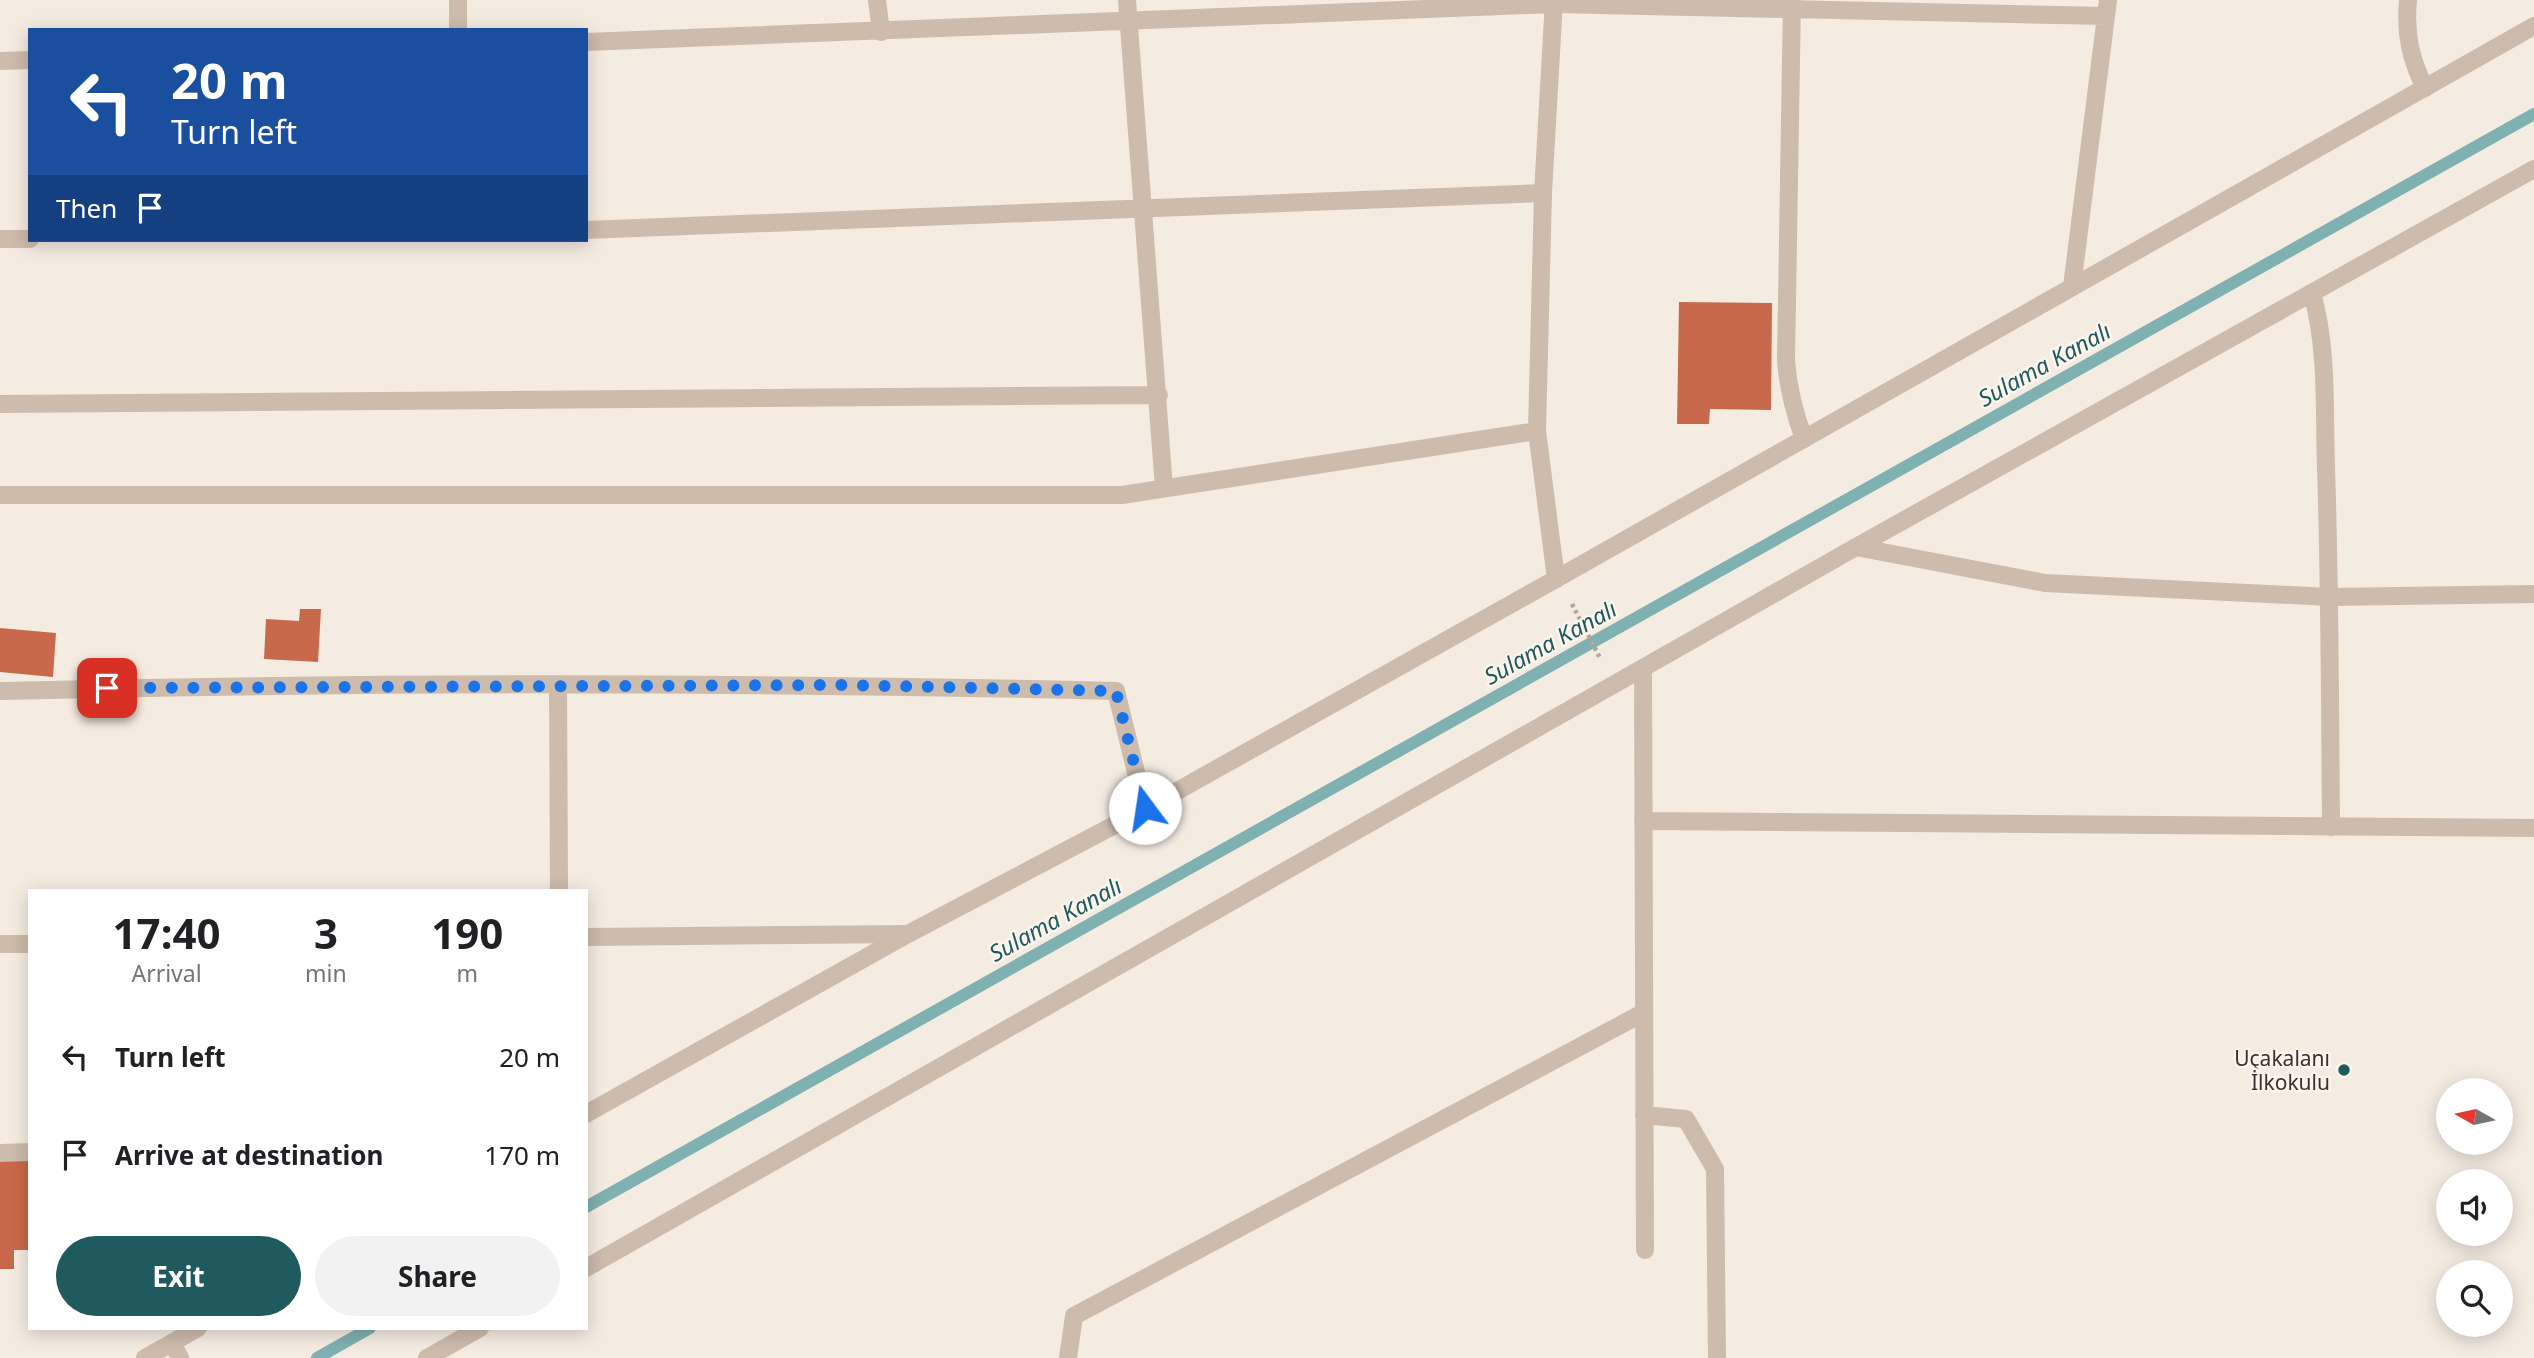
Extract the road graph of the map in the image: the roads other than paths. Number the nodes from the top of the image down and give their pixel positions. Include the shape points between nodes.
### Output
1 (458, 0) edge
2 (877, 0) edge
3 (1127, 0) edge
4 (2408, 0) edge
5 (1554, 2) edge
6 (1791, 5) edge
7 (2107, 8) edge
8 (1130, 22) junction
9 (2534, 26) edge
10 (458, 28) edge
11 (881, 32) junction
12 (588, 42) edge
13 (28, 60) edge
14 (0, 61) edge
15 (2425, 88) junction
16 (2534, 169) edge
17 (1543, 193) junction
18 (1141, 208) junction
19 (588, 230) edge
20 (0, 239) edge
21 (28, 239) edge
22 (2072, 287) junction
23 (2312, 293) junction
24 (1158, 395) junction
25 (0, 404) edge
26 (1537, 431) junction
27 (1804, 439) junction
28 (1164, 488) junction
29 (0, 495) edge
30 (1856, 547) junction
31 (1556, 579) junction
32 (2534, 594) edge
33 (2330, 597) junction
34 (1643, 669) junction
35 (558, 685) junction
36 (0, 691) edge
37 (1145, 808) junction
38 (1643, 821) junction
39 (2331, 827) junction
40 (2534, 828) edge
41 (559, 889) edge
42 (908, 934) junction
43 (588, 937) edge
44 (0, 944) edge
45 (28, 944) edge
46 (1643, 1013) junction
47 (588, 1113) edge
48 (1644, 1115) junction
49 (28, 1152) edge
50 (0, 1153) edge
51 (1645, 1250) dead end
52 (588, 1267) edge
53 (196, 1330) edge
54 (476, 1330) edge
55 (176, 1350) edge
56 (145, 1358) edge
57 (427, 1358) edge
58 (1068, 1358) edge
59 (1717, 1358) edge

1 - 10 street
2 - 11 street
3 - 8 street
4 - 15 street via 2407,37
5 - 6 street
5 - 8 street
5 - 17 street
6 - 7 street
6 - 27 street via 1786,360 1788,387
7 - 22 street
8 - 11 street
8 - 18 street
9 - 15 street
11 - 12 street
13 - 14 street
15 - 22 street
16 - 23 street
17 - 18 street
17 - 26 street
18 - 19 street
18 - 24 street
20 - 21 street
22 - 27 street
23 - 30 street
23 - 33 street via 2322,354
24 - 25 street
24 - 28 street
26 - 28 street
26 - 31 street
27 - 31 street
28 - 29 street via 1122,495
30 - 33 street via 2045,583
30 - 34 street
31 - 37 street
32 - 33 street
33 - 39 street
34 - 38 street
34 - 52 street
35 - 36 street
35 - 37 street via 1116,691
35 - 41 street
37 - 42 street
38 - 39 street
38 - 46 street
39 - 40 street
42 - 43 street
42 - 47 street
44 - 45 street
46 - 48 street
46 - 58 street via 1074,1316
48 - 51 street
48 - 59 street via 1686,1119 1715,1169
49 - 50 street
53 - 55 street
54 - 57 street
55 - 56 street

